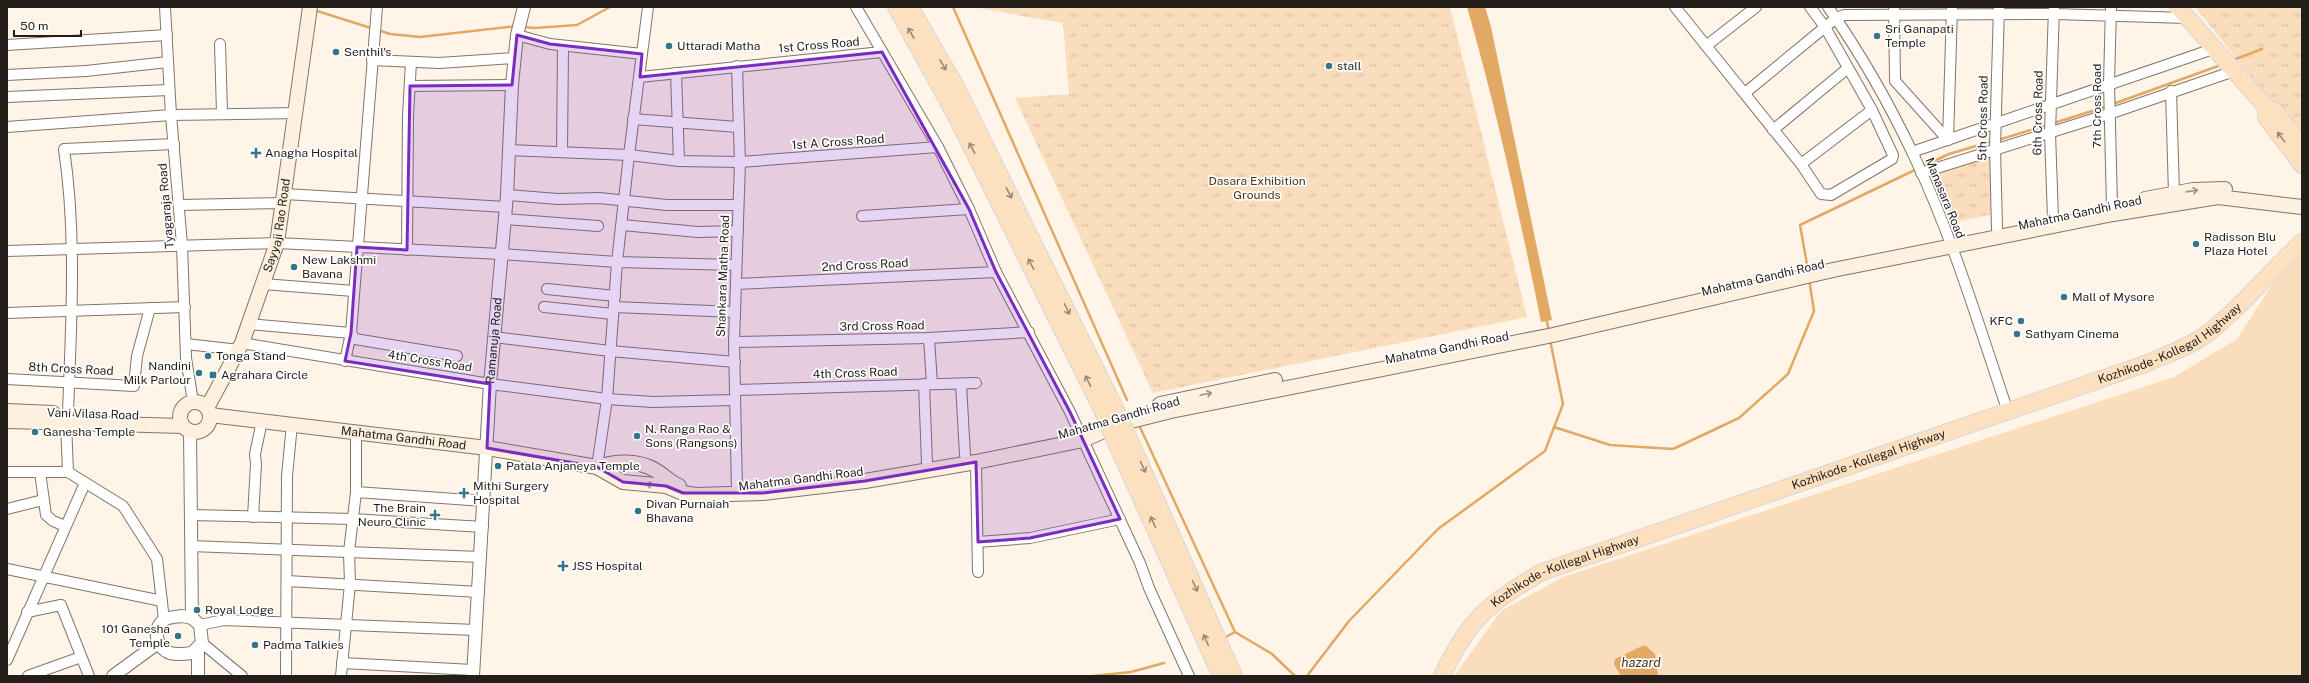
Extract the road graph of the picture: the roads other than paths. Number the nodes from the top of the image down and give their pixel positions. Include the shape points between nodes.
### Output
1 (166, 7) edge
2 (377, 7) edge
3 (648, 7) edge
4 (856, 7) edge
5 (896, 7) edge
6 (910, 7) edge
7 (1675, 7) edge
8 (1756, 7) edge
9 (1810, 7) edge
10 (1828, 7) edge
11 (523, 10) edge
12 (1951, 10) edge
13 (1999, 10) edge
14 (2054, 10) edge
15 (1894, 11) edge
16 (2111, 11) edge
17 (310, 12) edge
18 (1841, 13) edge
19 (2183, 13) edge
20 (1825, 27) junction
21 (168, 35) junction
22 (517, 35) junction
23 (7, 44) edge
24 (220, 44) dead end
25 (563, 46) junction
26 (1706, 46) junction
27 (2217, 49) junction
28 (882, 52) junction
29 (642, 54) junction
30 (514, 58) junction
31 (372, 60) junction
32 (168, 62) junction
33 (412, 62) junction
34 (737, 66) junction
35 (1848, 68) junction
36 (2233, 69) junction
37 (676, 73) junction
38 (7, 75) edge
39 (640, 77) junction
40 (2108, 83) junction
41 (512, 85) junction
42 (410, 86) junction
43 (169, 90) junction
44 (2172, 91) junction
45 (1745, 94) junction
46 (7, 97) edge
47 (2266, 107) junction
48 (2050, 108) junction
49 (1872, 110) junction
50 (2109, 111) junction
51 (222, 113) junction
52 (297, 113) junction
53 (171, 115) junction
54 (633, 119) junction
55 (678, 122) junction
56 (7, 127) edge
57 (738, 127) junction
58 (1995, 129) junction
59 (1773, 130) junction
60 (2050, 130) junction
61 (1948, 140) junction
62 (174, 144) junction
63 (2302, 146) edge
64 (938, 147) junction
65 (1995, 148) junction
66 (508, 150) junction
67 (562, 152) junction
68 (629, 155) junction
69 (1914, 155) junction
70 (679, 161) junction
71 (740, 162) junction
72 (1801, 164) junction
73 (2302, 165) edge
74 (1921, 173) junction
75 (2174, 194) junction
76 (285, 198) junction
77 (2302, 198) edge
78 (363, 199) junction
79 (407, 200) junction
80 (626, 201) junction
81 (179, 205) junction
82 (738, 205) junction
83 (2112, 206) junction
84 (506, 207) junction
85 (2302, 207) edge
86 (969, 209) junction
87 (862, 216) dead end
88 (2053, 219) junction
89 (622, 225) junction
90 (598, 226) dead end
91 (1997, 229) junction
92 (738, 231) junction
93 (2302, 242) edge
94 (277, 243) junction
95 (1950, 243) junction
96 (182, 245) junction
97 (357, 247) junction
98 (71, 250) junction
99 (407, 250) junction
100 (7, 251) edge
101 (501, 254) junction
102 (617, 262) junction
103 (736, 265) junction
104 (996, 272) junction
105 (263, 284) junction
106 (736, 284) junction
107 (547, 289) dead end
108 (354, 291) junction
109 (615, 296) junction
110 (185, 307) junction
111 (544, 307) dead end
112 (150, 308) junction
113 (70, 310) junction
114 (613, 311) junction
115 (735, 312) junction
116 (7, 313) edge
117 (249, 324) junction
118 (1029, 332) junction
119 (351, 333) junction
120 (494, 337) junction
121 (929, 338) junction
122 (734, 342) junction
123 (186, 344) junction
124 (241, 347) junction
125 (610, 351) junction
126 (457, 356) dead end
127 (345, 361) junction
128 (735, 362) junction
129 (7, 379) edge
130 (69, 382) junction
131 (976, 383) dead end
132 (490, 384) junction
133 (928, 384) junction
134 (961, 384) junction
135 (734, 395) junction
136 (607, 399) junction
137 (193, 402) junction
138 (7, 411) edge
139 (208, 411) junction
140 (2008, 412) junction
141 (1110, 413) junction
142 (67, 418) junction
143 (7, 421) edge
144 (262, 421) junction
145 (292, 424) junction
146 (184, 425) junction
147 (356, 432) junction
148 (1120, 434) junction
149 (1081, 436) junction
150 (487, 448) junction
151 (971, 459) junction
152 (927, 463) junction
153 (597, 467) junction
154 (7, 472) edge
155 (40, 472) junction
156 (68, 472) junction
157 (85, 483) junction
158 (737, 490) junction
159 (356, 492) junction
160 (43, 500) junction
161 (484, 501) junction
162 (7, 509) edge
163 (191, 516) junction
164 (253, 517) junction
165 (287, 518) junction
166 (352, 519) junction
167 (1120, 519) junction
168 (65, 526) junction
169 (483, 526) junction
170 (978, 542) junction
171 (191, 546) junction
172 (288, 549) junction
173 (349, 552) junction
174 (481, 557) junction
175 (7, 569) edge
176 (978, 572) dead end
177 (42, 576) junction
178 (287, 581) junction
179 (350, 584) junction
180 (479, 592) junction
181 (162, 601) junction
182 (27, 612) junction
183 (164, 620) junction
184 (196, 622) junction
185 (286, 622) junction
186 (345, 624) junction
187 (476, 630) junction
188 (158, 643) junction
189 (200, 646) junction
190 (8, 656) edge
191 (81, 657) junction
192 (342, 663) junction
193 (473, 673) edge
194 (28, 676) edge
195 (89, 676) edge
196 (113, 676) edge
197 (198, 676) edge
198 (242, 676) edge
199 (286, 676) edge
200 (341, 676) edge
201 (1189, 676) edge
202 (1221, 676) edge
203 (1234, 676) edge
204 (1442, 676) edge

1 - 21 street, Tyagaraja Road
2 - 31 street
3 - 29 street
4 - 28 street
141 -> 5 main road via 960,123
6 -> 141 main road via 954,85
7 - 26 street
8 - 26 street
9 - 20 street
10 - 18 street, Manasara Road
11 - 22 street, Ramanuja Road
12 - 13 street
12 - 15 street
12 - 61 street
13 - 14 street
13 - 58 street, 5th Cross Road
14 - 16 street
14 - 48 street, 6th Cross Road
15 - 18 street
15 - 61 street via 1895,81
16 - 19 street
16 - 40 street, 7th Cross Road
17 - 52 main road, Sayyaji Rao Road
18 - 20 street
18 - 69 street, Manasara Road via 1848,36
19 - 27 main road
20 - 35 street
20 - 45 street
21 - 23 street
21 - 32 street, Tyagaraja Road
22 - 25 street
22 - 30 street, Ramanuja Road
24 - 51 street
25 - 29 street
25 - 67 street
26 - 45 street
27 - 36 main road
27 - 40 street
28 - 34 street, 1st Cross Road
28 - 64 street
29 - 39 street
30 - 33 street via 439,63
30 - 41 street, Ramanuja Road
31 - 33 street
31 - 78 street
32 - 38 street via 86,71
32 - 43 street, Tyagaraja Road
33 - 42 street
34 - 37 street, 1st Cross Road
34 - 57 street, Shankara Matha Road
35 - 49 street
35 - 59 street
36 - 44 street
36 - 47 main road
37 - 39 street, 1st Cross Road
37 - 55 street
39 - 54 street
40 - 48 street
40 - 50 street, 7th Cross Road
41 - 42 street
41 - 66 street, Ramanuja Road
42 - 79 street
43 - 46 street
43 - 53 street, Tyagaraja Road
44 - 50 street
44 - 75 street
45 - 59 street
47 - 63 main road via 2276,112
73 -> 47 main road via 2266,118
48 - 58 street
48 - 60 street, 6th Cross Road
49 - 72 street
49 - 72 street via 1892,152 1892,160 1837,193 1826,195 1821,194
50 - 60 street
50 - 83 street, 7th Cross Road
51 - 52 street
51 - 53 street
52 - 76 main road, Sayyaji Rao Road
53 - 56 street
53 - 62 street, Tyagaraja Road
54 - 55 street
54 - 68 street
55 - 57 street
55 - 70 street
57 - 71 street, Shankara Matha Road
58 - 61 street
58 - 65 street, 5th Cross Road
59 - 72 street
60 - 65 street
60 - 88 street, 6th Cross Road
61 - 69 street
62 - 81 street, Tyagaraja Road
62 - 98 street via 64,149
64 - 71 street, 1st A Cross Road
64 - 86 street
65 - 74 street
65 - 91 street, 5th Cross Road
66 - 67 street, 1st A Cross Road
66 - 84 street, Ramanuja Road
67 - 68 street, 1st A Cross Road
68 - 70 street, 1st A Cross Road
68 - 80 street
69 - 74 street, Manasara Road
70 - 71 street, 1st A Cross Road
71 - 82 street, Shankara Matha Road
74 - 95 street, Manasara Road
75 -> 77 main road, Mahatma Gandhi Road via 2217,188
75 - 83 main road, Mahatma Gandhi Road
76 - 78 street
76 - 81 street
76 - 94 main road, Sayyaji Rao Road
78 - 79 street
78 - 97 street
79 - 84 street
79 - 99 street
80 - 82 street via 667,205
80 - 84 street
80 - 89 street
81 - 96 street, Tyagaraja Road
82 - 92 street, Shankara Matha Road
83 - 88 main road, Mahatma Gandhi Road
84 - 90 street
84 - 101 street, Ramanuja Road
85 - 95 main road, Mahatma Gandhi Road via 2218,197
86 - 87 street
86 - 104 street
88 - 91 main road, Mahatma Gandhi Road
89 - 92 street via 684,231
89 - 102 street
91 - 95 main road, Mahatma Gandhi Road
92 - 103 street, Shankara Matha Road
93 - 140 main road, Kozhikode - Kollegal Highway via 2207,334 2148,363
94 - 96 street
94 - 97 street
94 - 105 main road, Sayyaji Rao Road
95 - 140 street, Manasara Road
95 - 149 main road, Mahatma Gandhi Road via 1812,270 1546,332 1171,402 1120,416
96 - 98 street
96 - 110 street, Tyagaraja Road
97 - 99 street
97 - 108 street
98 - 100 street
98 - 113 street
99 - 101 street
101 - 102 street
101 - 120 street, Ramanuja Road
102 - 103 street
102 - 109 street
103 - 106 street, Shankara Matha Road
104 - 106 street, 2nd Cross Road
104 - 118 street
105 - 108 street
105 - 117 main road, Sayyaji Rao Road
106 - 115 street, Shankara Matha Road
107 - 109 street
108 - 119 street
109 - 114 street
110 - 112 street
110 - 123 street, Tyagaraja Road
111 - 114 street
112 - 113 street
112 - 130 street, 8th Cross Road via 137,356 134,386
113 - 116 street
113 - 130 street
114 - 115 street
114 - 125 street
115 - 122 street, Shankara Matha Road
117 - 119 street
117 - 124 main road, Sayyaji Rao Road
118 - 121 street, 3rd Cross Road
118 - 149 street
119 - 126 street via 355,339
119 - 127 street
120 - 125 street
120 - 132 street, Ramanuja Road
121 - 122 street, 3rd Cross Road
121 - 133 street
122 - 128 street, Shankara Matha Road
123 - 124 street, 4th Cross Road
123 - 137 street, Tyagaraja Road
124 - 127 street, 4th Cross Road
124 - 139 main road, Sayyaji Rao Road
125 - 128 street
125 - 136 street
127 - 132 street, 4th Cross Road
128 - 135 street, Shankara Matha Road
129 - 130 street, 8th Cross Road
130 - 142 street
131 - 134 street, 4th Cross Road
132 - 136 street, 4th Cross Road
132 - 150 street, Ramanuja Road
133 - 134 street, 4th Cross Road
133 - 135 street, 4th Cross Road
133 - 152 street
134 - 151 street
135 - 136 street, 4th Cross Road via 653,402
135 - 158 street, Shankara Matha Road
136 - 153 street
137 - 139 main road via 198,402
137 - 146 main road via 185,405
138 - 142 main road, Vani Vilasa Road
139 - 144 main road, Mahatma Gandhi Road
139 - 146 main road via 210,420 204,428 195,432
140 - 204 main road, Kozhikode - Kollegal Highway via 1542,572 1501,596 1477,617 1457,645
141 - 148 main road, bridge
142 - 143 main road, Vani Vilasa Road
142 - 146 main road, Vani Vilasa Road
142 - 156 street
144 - 145 main road, Mahatma Gandhi Road
144 - 164 street via 255,454
145 - 147 main road, Mahatma Gandhi Road
145 - 165 street via 287,476
146 - 163 street
147 - 150 main road, Mahatma Gandhi Road
147 - 159 street
202 -> 148 main road
148 -> 203 main road
149 - 151 main road, Mahatma Gandhi Road
149 - 167 street
150 - 153 main road, Mahatma Gandhi Road
150 - 161 street, Ramanuja Road
151 - 152 main road, Mahatma Gandhi Road
151 - 158 main road, Mahatma Gandhi Road via 865,482 763,493
151 - 170 street
152 - 158 main road, Mahatma Gandhi Road
158 -> 153 main road, Mahatma Gandhi Road via 696,495 683,493 666,486 623,482
153 - 158 main road, Mahatma Gandhi Road via 612,462 641,464 681,487
154 - 155 street
155 - 156 street
155 - 160 street
156 - 157 street
157 - 168 street
157 - 181 street via 123,506 157,559
159 - 161 street
159 - 166 street
160 - 162 street
160 - 168 street via 46,515
161 - 169 street, Ramanuja Road
163 - 164 street
163 - 171 street
164 - 165 street
165 - 166 street
165 - 172 street
166 - 169 street
166 - 173 street
167 - 170 street via 1030,538
167 - 201 street
168 - 177 street
169 - 174 street, Ramanuja Road
170 - 176 street
171 - 172 street
171 - 184 street
172 - 173 street
172 - 178 street
173 - 174 street
173 - 179 street
174 - 180 street, Ramanuja Road
175 - 177 street
177 - 181 street
177 - 182 street
178 - 179 street
178 - 185 street
179 - 180 street
179 - 186 street
180 - 187 street, Ramanuja Road
181 - 183 street
182 - 190 street
182 - 191 street via 61,605
183 - 184 street via 182,616
183 - 188 street via 156,634
184 - 185 street
184 - 189 street
185 - 186 street
185 - 199 street
186 - 187 street
186 - 192 street
187 - 193 street, Ramanuja Road
188 - 189 street via 162,649 171,653 192,653
188 - 196 street
189 - 197 street
189 - 198 street
191 - 194 street
191 - 195 street
192 - 193 street
192 - 200 street

